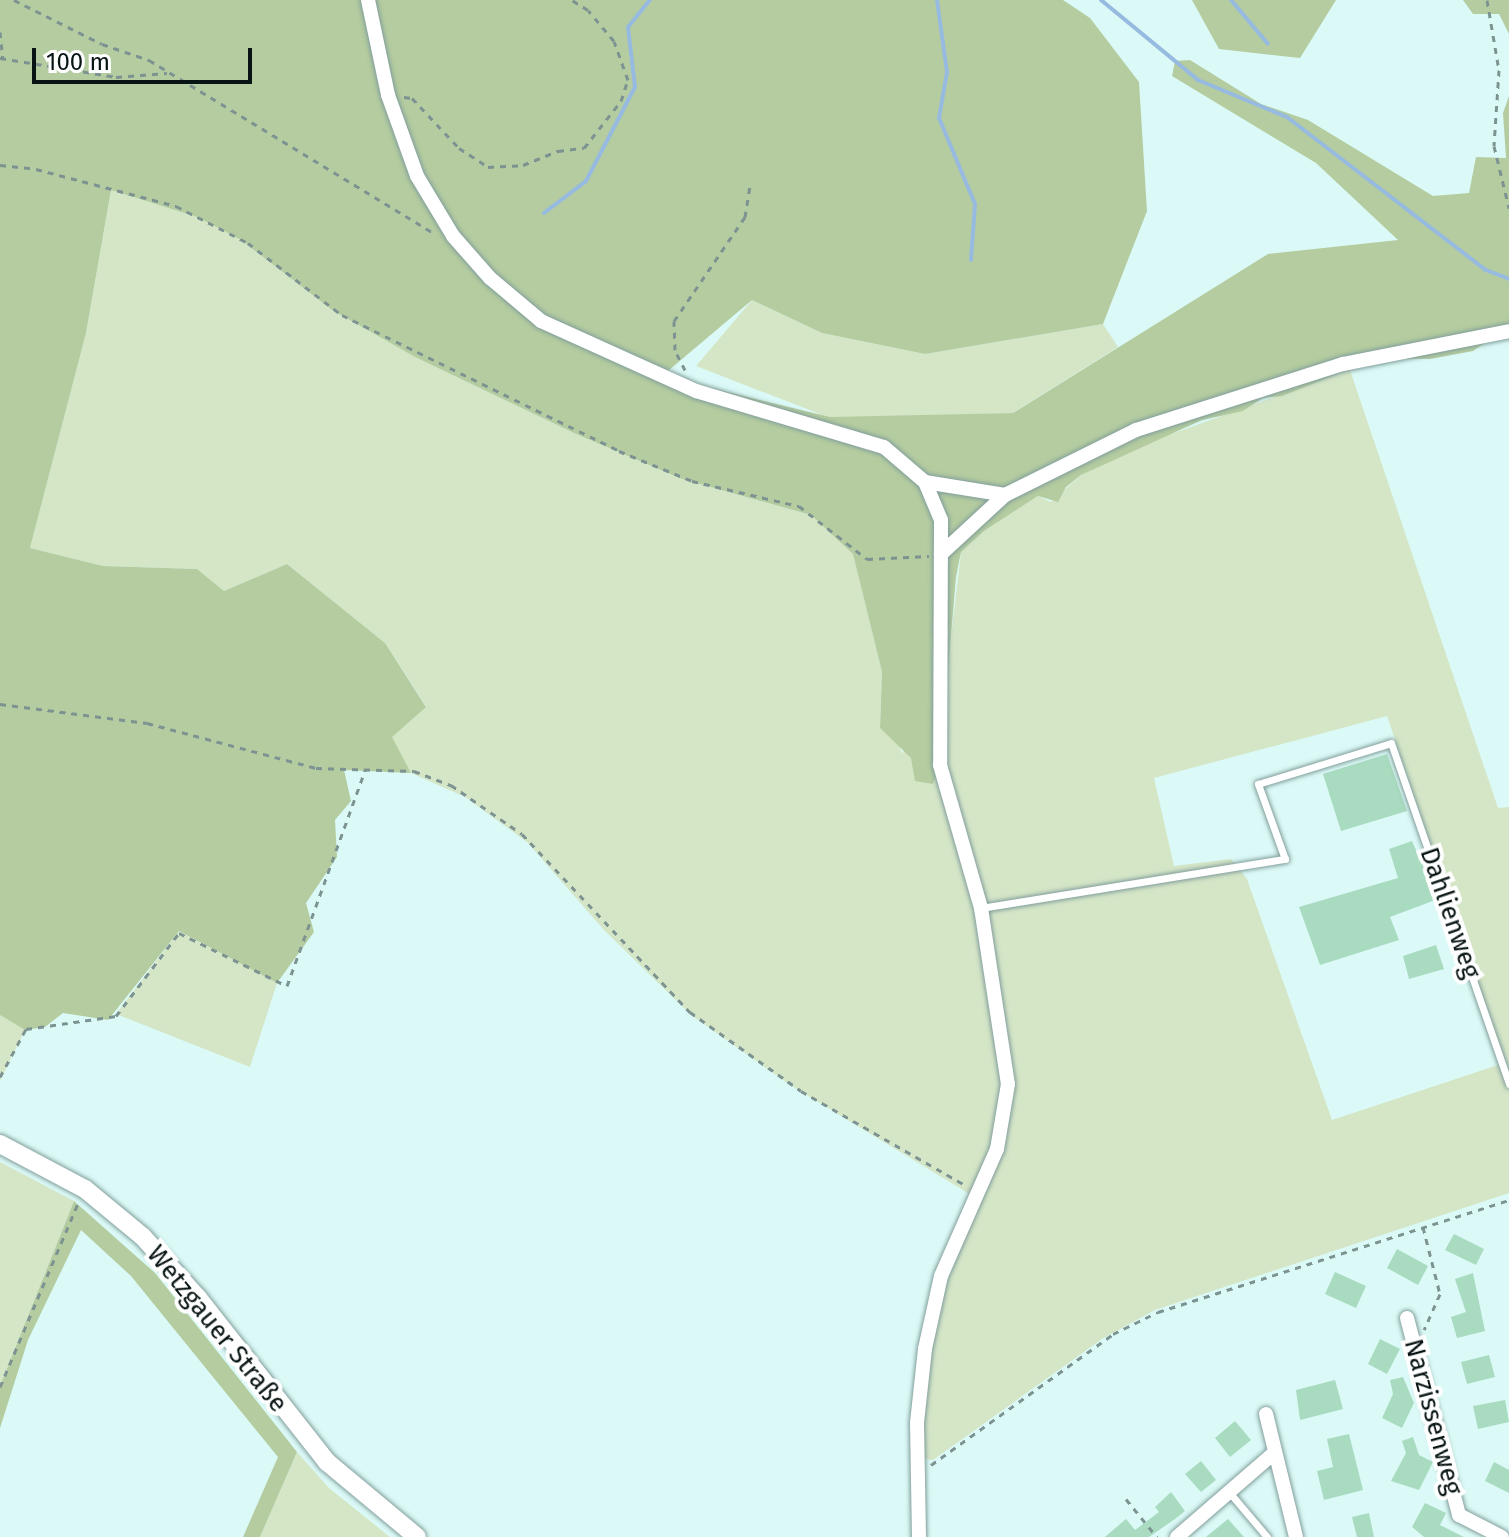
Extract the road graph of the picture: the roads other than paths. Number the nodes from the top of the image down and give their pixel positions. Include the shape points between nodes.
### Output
1 (368, 0) edge
2 (1509, 331) edge
3 (925, 482) junction
4 (1005, 495) junction
5 (941, 554) junction
6 (981, 908) junction
7 (1509, 1084) edge
8 (0, 1144) edge
9 (1407, 1318) dead end
10 (1266, 1414) dead end
11 (1274, 1453) junction
12 (1229, 1492) junction
13 (417, 1537) edge
14 (919, 1537) edge
15 (1177, 1537) edge
16 (1267, 1537) edge
17 (1296, 1537) edge
18 (1502, 1537) edge

1 - 3 street via 388,95 417,176 453,236 541,321 696,391 884,447
2 - 4 street via 1343,364 1136,430
3 - 4 street
3 - 5 street via 941,520
4 - 5 street
5 - 6 street via 940,765
6 - 7 lane, Dahlienweg via 1285,859 1258,784 1391,743
6 - 14 street via 1008,1084 997,1149 941,1276 925,1349 916,1469
8 - 13 street, Wetzgauer Straße via 85,1189 143,1237 327,1462
9 - 18 street, Narzissenweg via 1459,1515
10 - 11 street
11 - 12 street
11 - 17 street
12 - 15 street
12 - 16 lane

